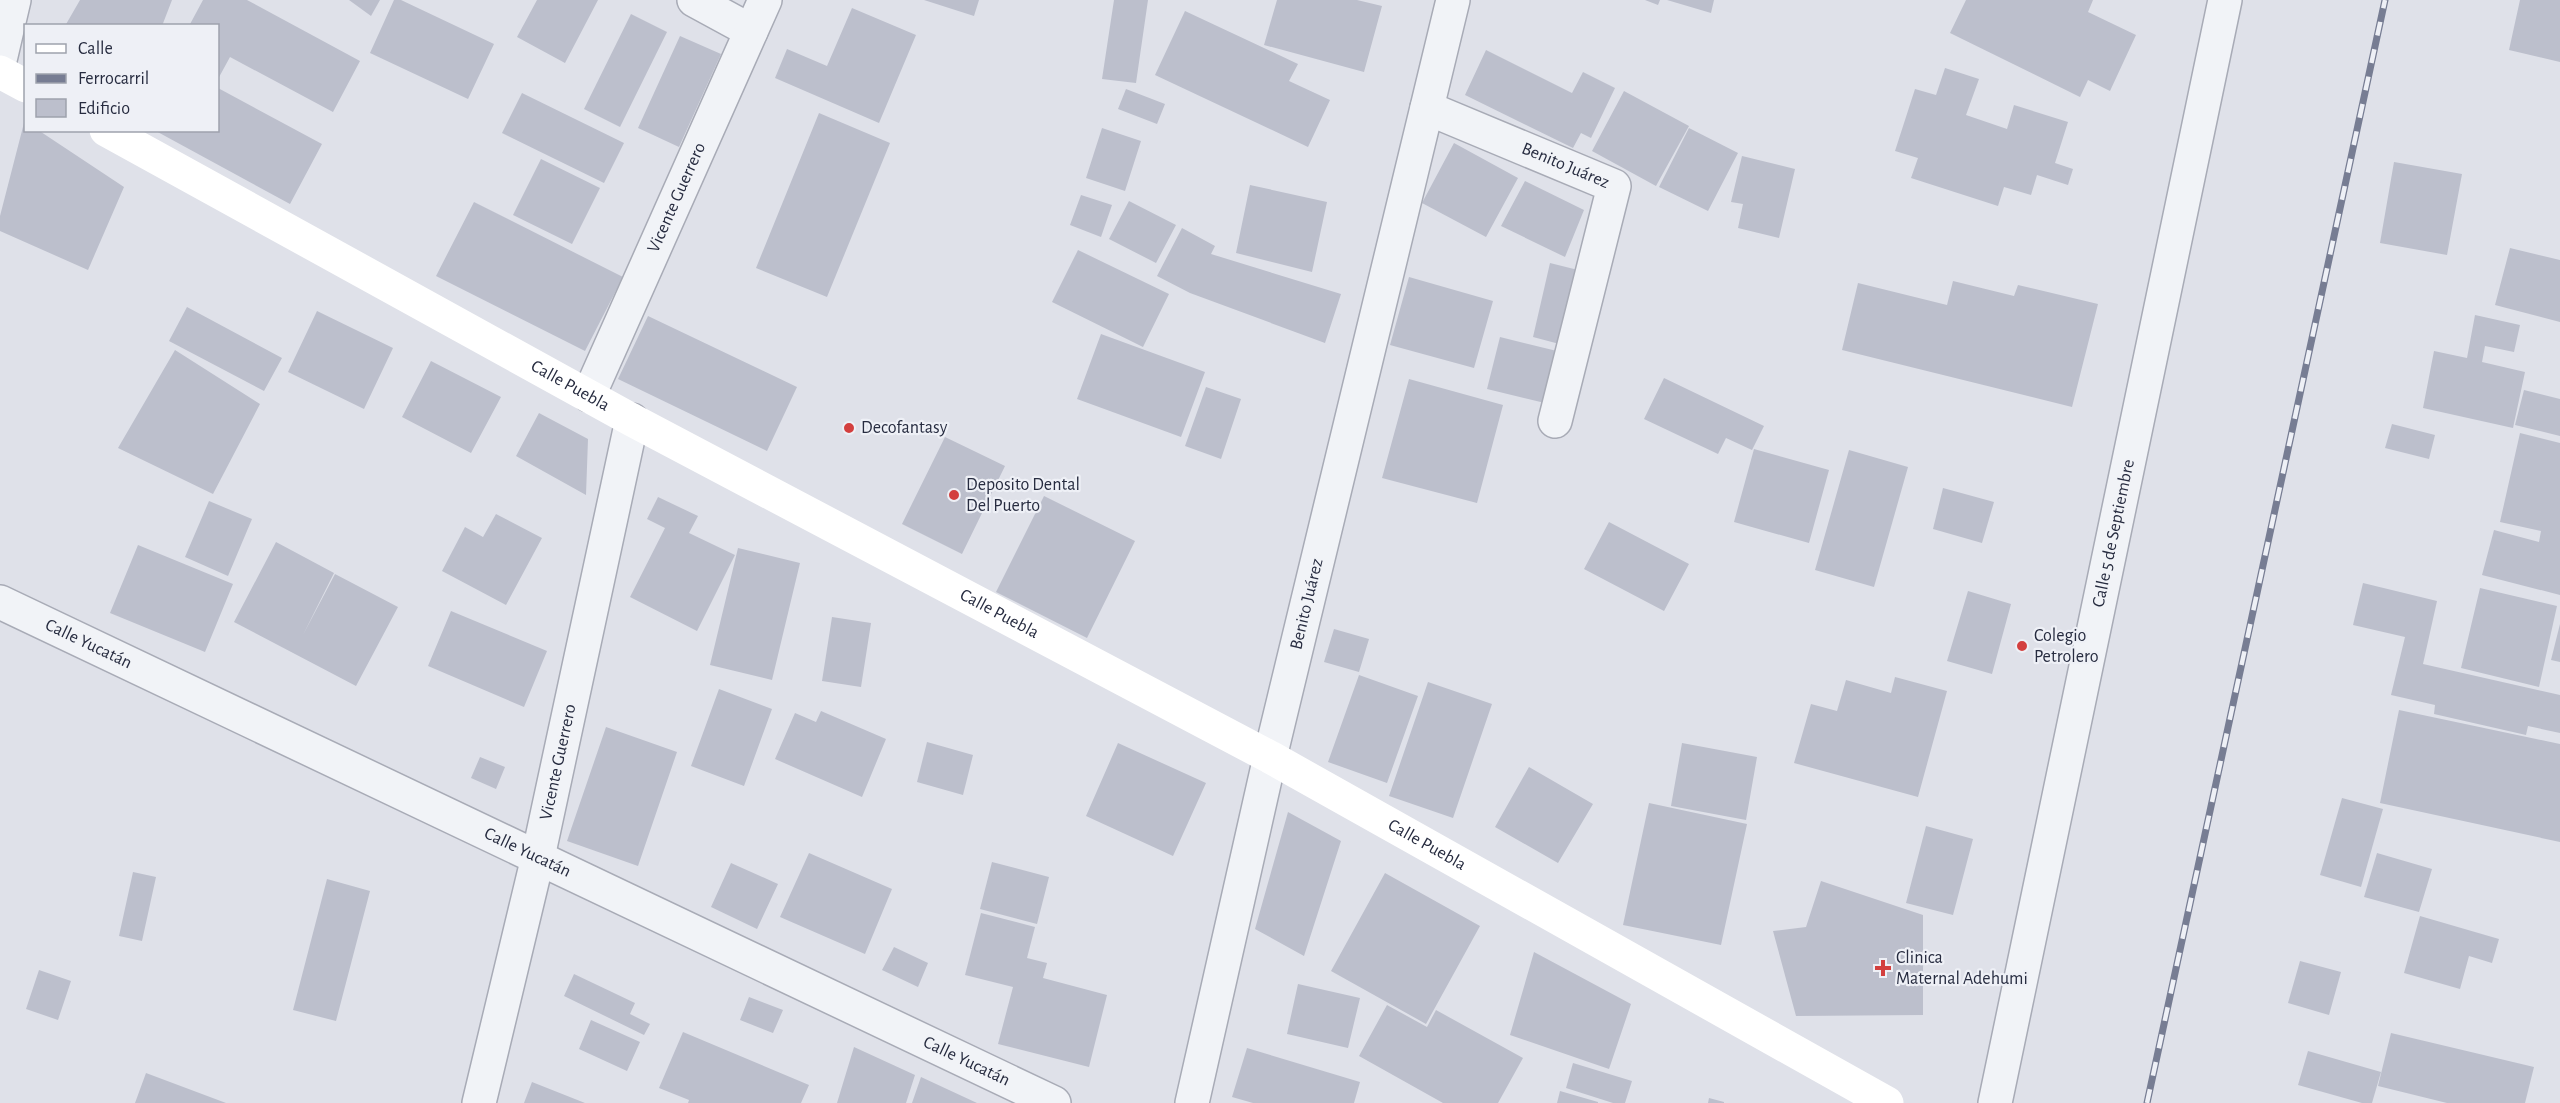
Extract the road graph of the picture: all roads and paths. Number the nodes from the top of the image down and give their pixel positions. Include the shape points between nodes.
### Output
1 (14, 0) edge
2 (694, 0) edge
3 (765, 0) edge
4 (1453, 0) edge
5 (2225, 0) edge
6 (751, 31) junction
7 (0, 60) edge
8 (0, 72) edge
9 (24, 85) edge
10 (1427, 108) junction
11 (110, 132) edge
12 (589, 395) junction
13 (632, 420) junction
14 (1555, 421) dead end
15 (0, 602) edge
16 (1270, 757) junction
17 (538, 857) junction
18 (479, 1103) edge
19 (1054, 1103) edge
20 (1192, 1103) edge
21 (1887, 1103) edge
22 (1995, 1103) edge

1 - 7 street
2 - 6 street
3 - 6 street, Vicente Guerrero
4 - 10 street, Benito Juárez
5 - 22 street, Calle 5 de Septiembre
6 - 12 street, Vicente Guerrero
8 - 9 street
10 - 14 street, Benito Juárez via 1614,186
10 - 16 street, Benito Juárez
11 - 12 street, Calle Puebla
12 - 13 street, Calle Puebla
13 - 16 street, Calle Puebla
13 - 17 street, Vicente Guerrero
15 - 17 street, Calle Yucatán
16 - 20 street, Benito Juárez
16 - 21 street, Calle Puebla
17 - 18 street, Vicente Guerrero
17 - 19 street, Calle Yucatán

